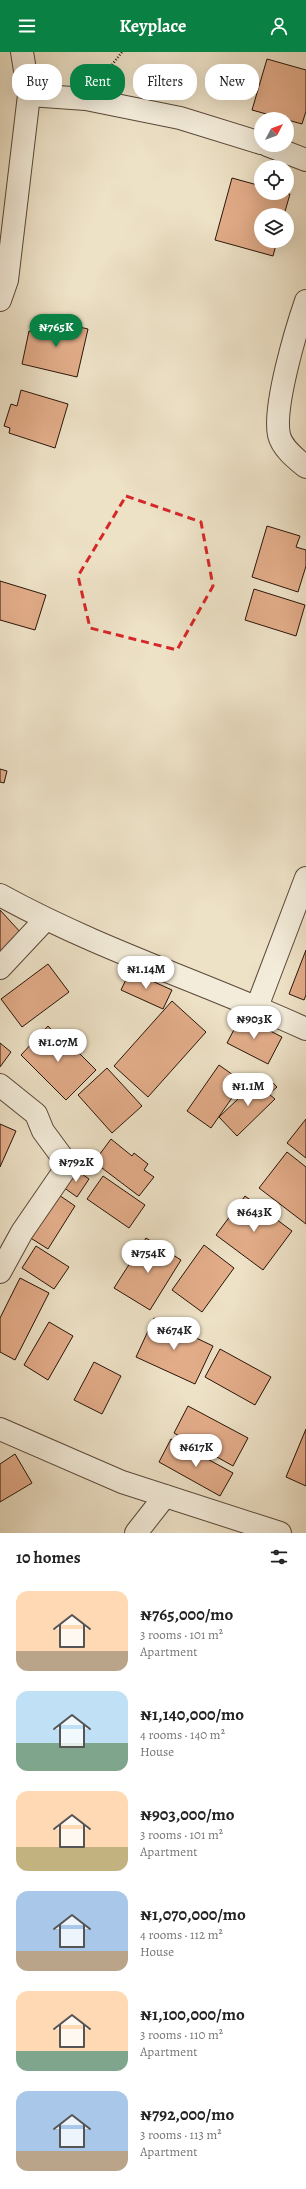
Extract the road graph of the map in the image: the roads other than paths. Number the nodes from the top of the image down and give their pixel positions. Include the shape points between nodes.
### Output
1 (22, 52) edge
2 (24, 64) edge
3 (62, 97) edge
4 (28, 100) edge
5 (254, 141) edge
6 (285, 152) edge
7 (306, 160) edge
8 (0, 300) edge
9 (306, 301) edge
10 (306, 467) edge
11 (306, 878) edge
12 (0, 895) edge
13 (45, 920) junction
14 (0, 968) edge
15 (257, 1007) junction
16 (306, 1029) edge
17 (0, 1085) edge
18 (0, 1272) edge
19 (0, 1429) edge
20 (165, 1496) junction
21 (136, 1533) edge
22 (280, 1533) edge

1 - 2 street
3 - 5 street via 86,99 180,118
4 - 8 street via 16,219 7,280
6 - 7 street
9 - 10 street via 277,416 279,436 292,456
11 - 15 street
12 - 13 street
13 - 14 street
13 - 15 street
15 - 16 street
17 - 18 street via 36,1114 43,1131 68,1165 22,1232
19 - 20 street via 122,1482
20 - 21 street
20 - 22 street

